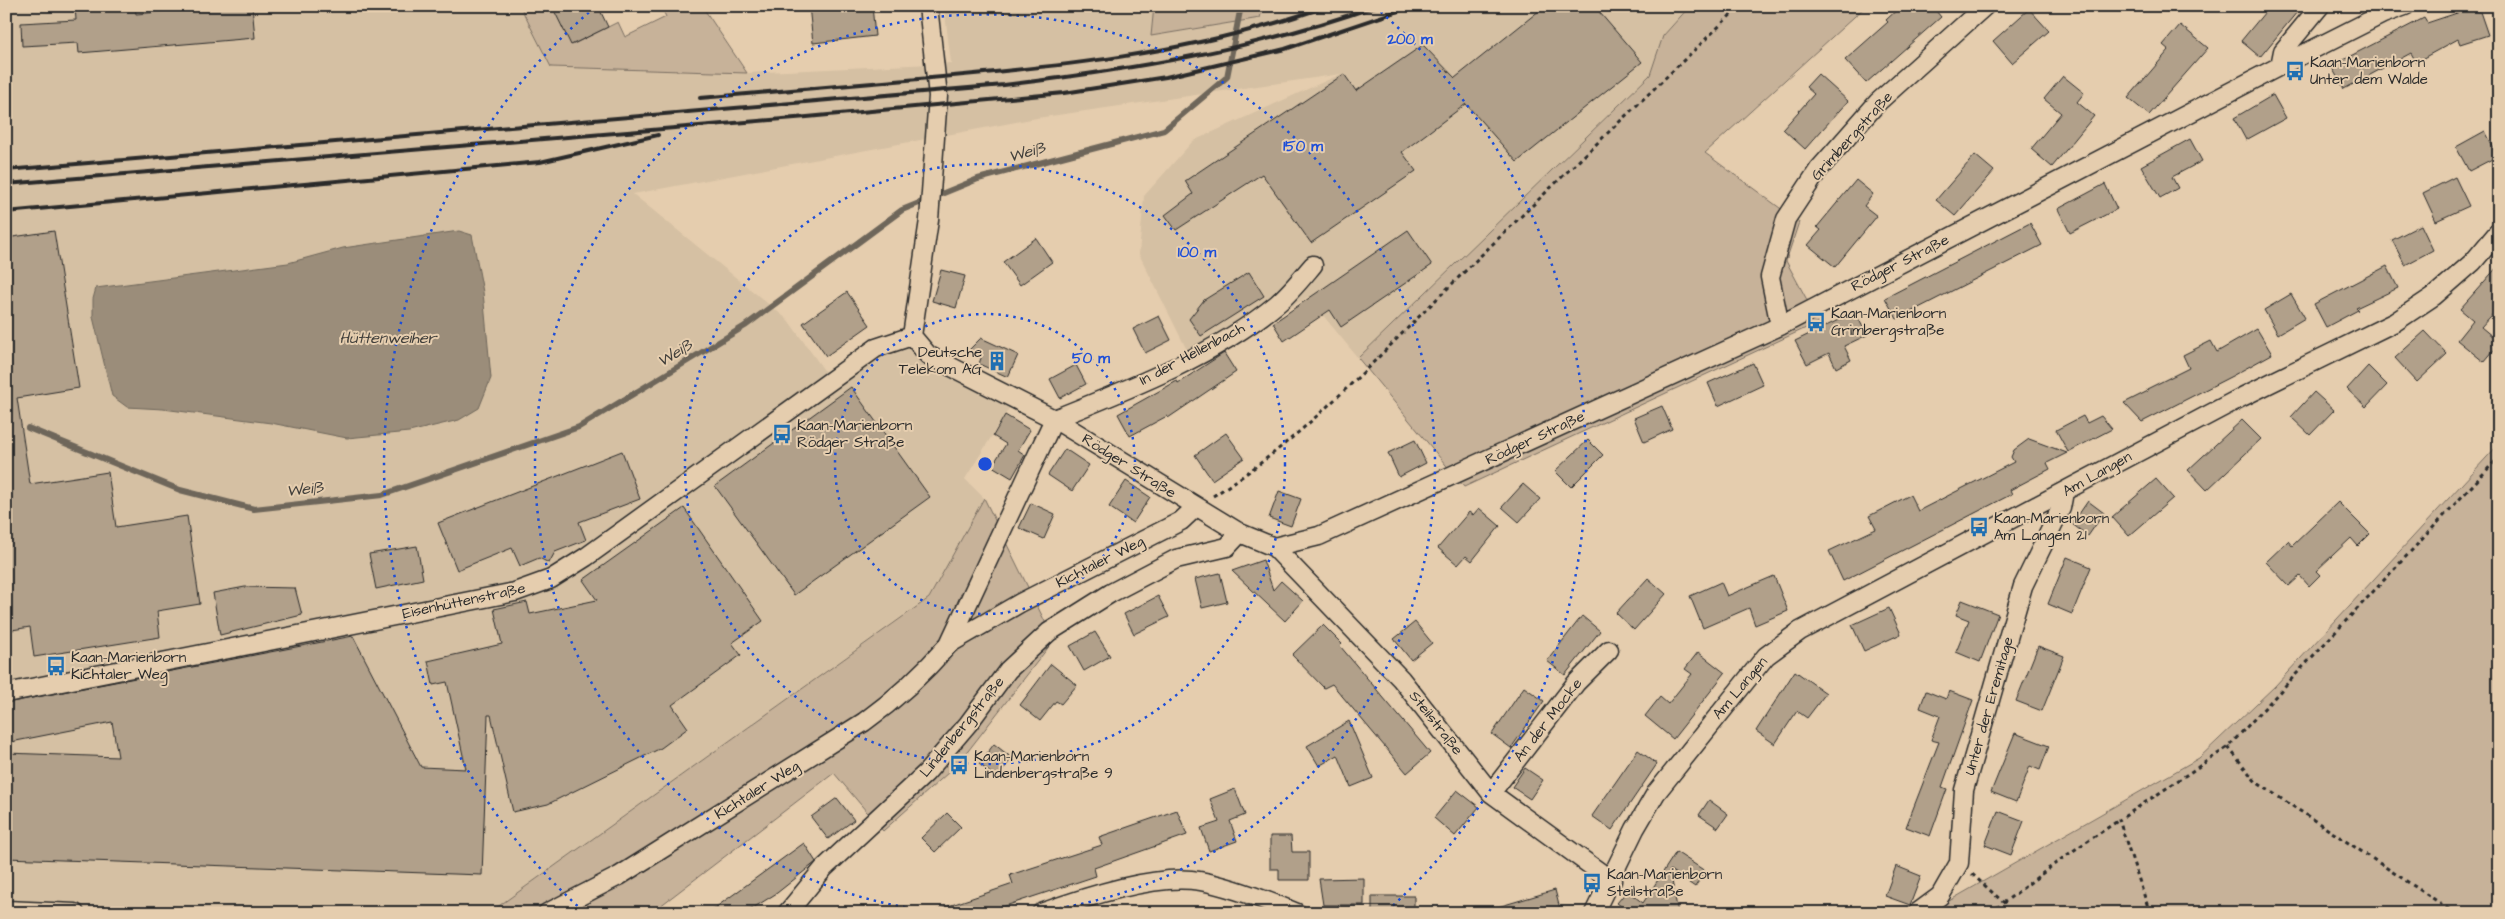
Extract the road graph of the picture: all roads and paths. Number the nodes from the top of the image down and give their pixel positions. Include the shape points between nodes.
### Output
1 (928, 6) edge
2 (1740, 6) edge
3 (1985, 6) edge
4 (2320, 6) edge
5 (2405, 6) edge
6 (2280, 66) junction
7 (2499, 230) edge
8 (1313, 266) dead end
9 (1780, 326) junction
10 (912, 336) junction
11 (1054, 419) junction
12 (2499, 457) edge
13 (2064, 492) junction
14 (1196, 507) junction
15 (1240, 533) junction
16 (1274, 547) junction
17 (949, 644) junction
18 (1609, 650) dead end
19 (6, 693) edge
20 (2228, 747) junction
21 (1492, 793) junction
22 (2119, 820) junction
23 (1959, 863) junction
24 (1612, 881) junction
25 (2003, 902) junction
26 (6, 910) edge
27 (75, 913) edge
28 (546, 913) edge
29 (787, 913) edge
30 (1041, 913) edge
31 (1297, 913) edge
32 (1594, 913) edge
33 (1917, 913) edge
34 (1990, 913) edge
35 (2150, 913) edge
36 (2455, 913) edge

1 - 10 street via 938,96 929,220
2 - 14 path via 1322,412 1239,480
3 - 9 street, Grimbergstraße via 1878,102 1819,169 1786,219 1770,277
4 - 6 street via 2283,51
5 - 6 street, Rödger Straße
6 - 9 street, Rödger Straße
7 - 13 street, Am Langen via 2473,262 2434,296 2394,322
8 - 11 street, In der Hellenbach via 1278,304 1230,338 1154,376
9 - 16 street, Rödger Straße via 1319,536
10 - 11 street, Rödger Straße via 928,355
10 - 19 street, Eisenhüttenstraße via 876,348 551,579 515,592
11 - 14 street, Rödger Straße
11 - 17 street, Kichtaler Weg
12 - 20 path
13 - 23 street, Unter der Eremitage via 2061,508 2024,586 1967,780
13 - 24 street, Am Langen via 1815,622 1766,656 1656,794 1635,828
14 - 15 street, Rödger Straße
14 - 17 street, Kichtaler Weg via 1182,521 1020,603
15 - 16 street, Rödger Straße
15 - 29 street, Lindenbergstraße via 1227,546 1176,559 1111,593 1049,632 1008,670 926,773 824,868
16 - 21 street, Steilstraße via 1401,678
17 - 28 street, Kichtaler Weg via 898,697 864,722 619,876
18 - 21 street, An der Mocke via 1576,683
20 - 22 path
20 - 36 path via 2256,782
21 - 24 street, Steilstraße
22 - 25 path
22 - 35 path
23 - 25 path
23 - 33 street, Unter der Eremitage via 1940,896
24 - 32 street, Am Langen
25 - 34 path
26 - 27 street
30 - 31 street via 1118,890 1167,880 1198,880 1240,891

